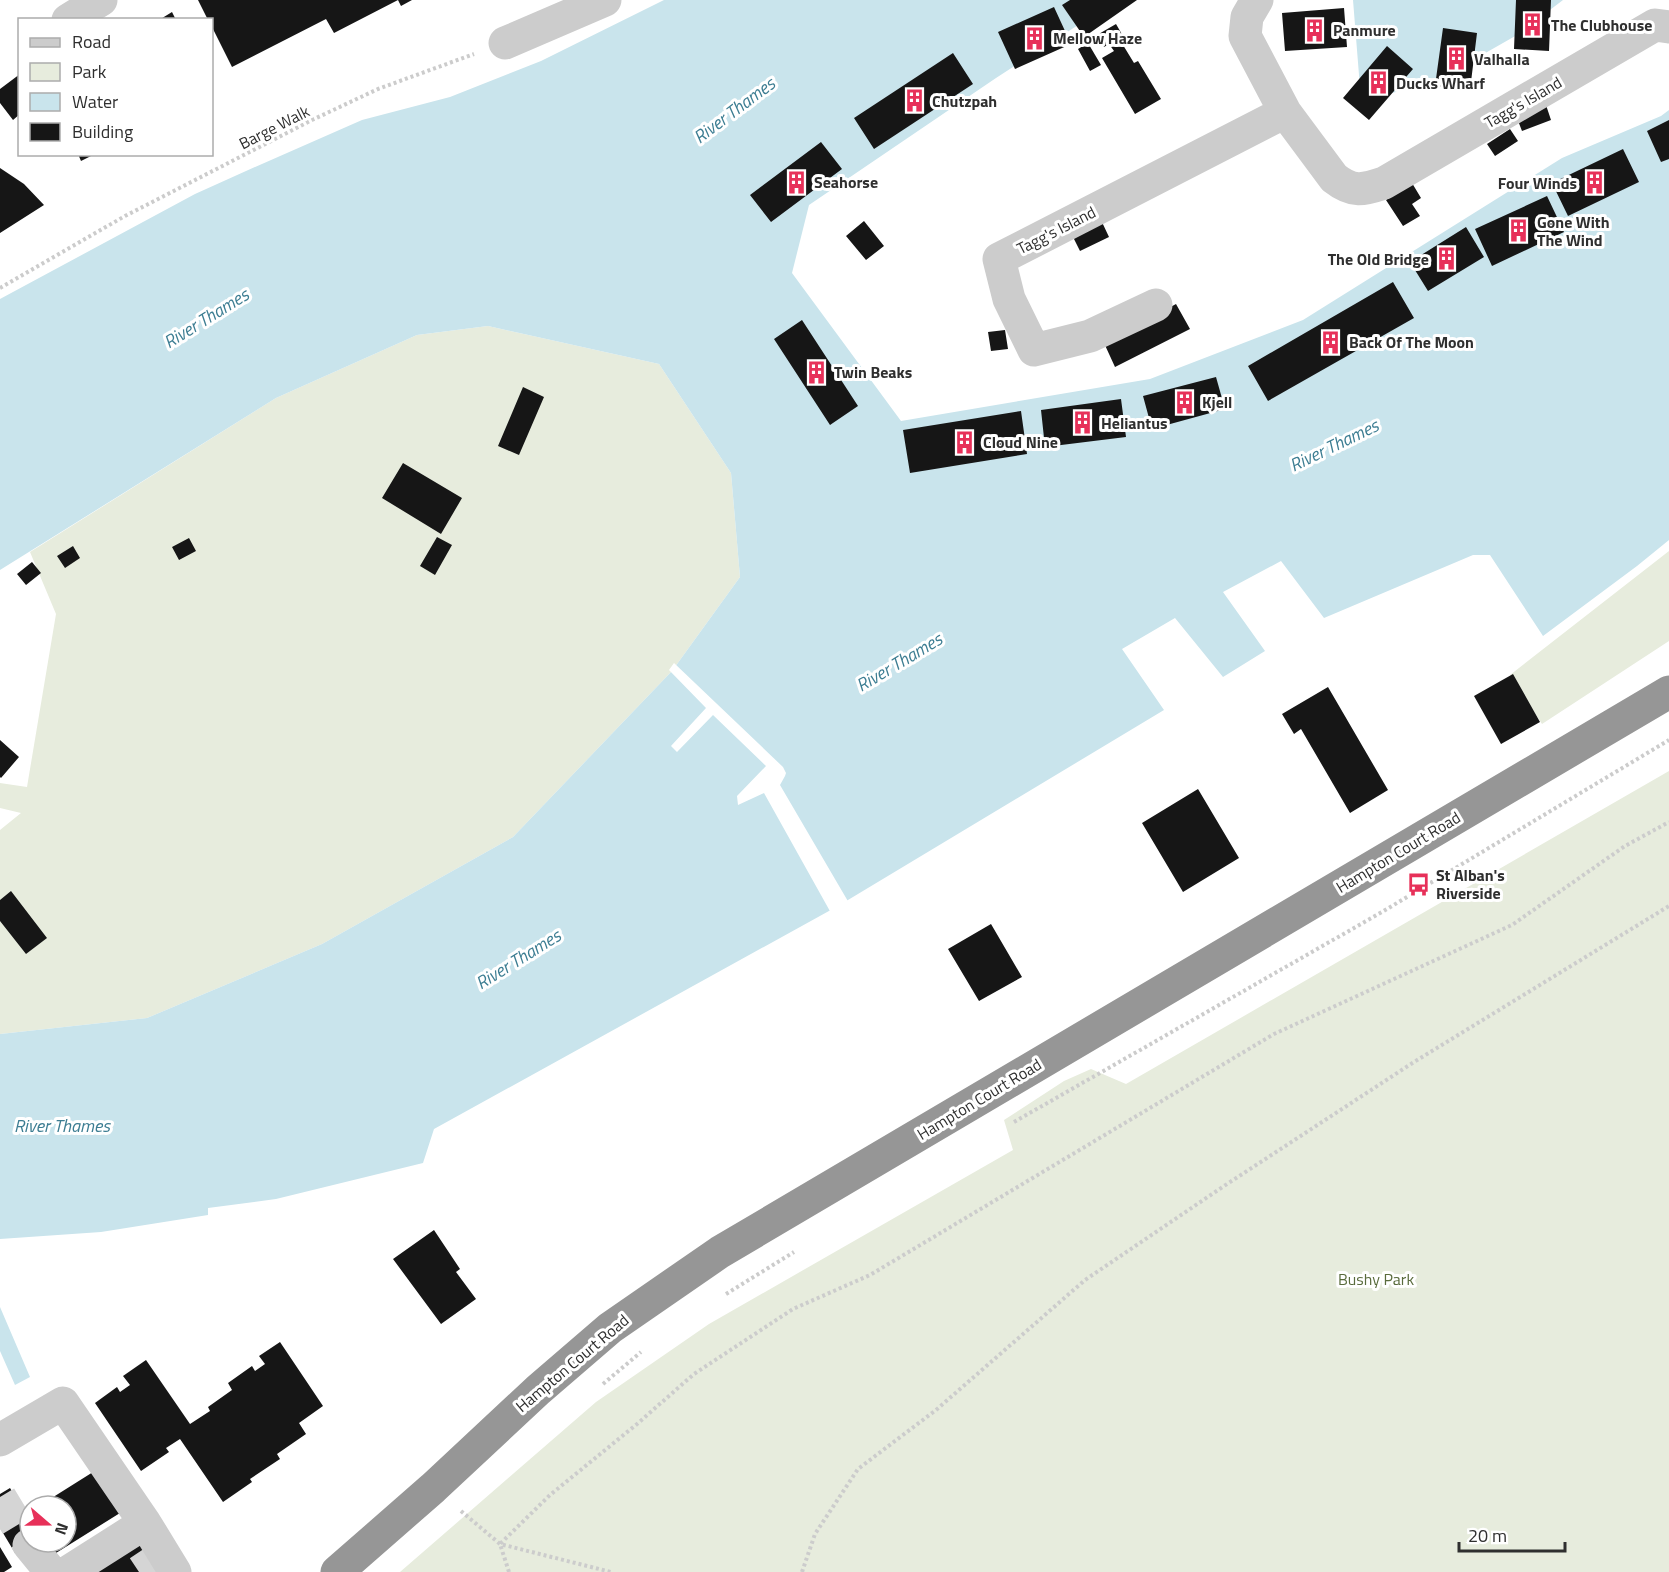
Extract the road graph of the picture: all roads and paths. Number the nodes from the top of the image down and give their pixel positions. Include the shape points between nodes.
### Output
1 (101, 0) edge
2 (605, 0) edge
3 (1257, 0) edge
4 (71, 18) edge
5 (1664, 22) edge
6 (505, 43) joint
7 (1285, 112) junction
8 (0, 288) edge
9 (1156, 305) dead end
10 (1669, 692) edge
11 (1669, 740) edge
12 (1669, 822) edge
13 (1669, 906) edge
14 (1013, 1123) dead end
15 (800, 1248) dead end
16 (720, 1297) dead end
17 (644, 1349) dead end
18 (600, 1386) dead end
19 (0, 1440) edge
20 (456, 1506) dead end
21 (145, 1523) junction
22 (500, 1544) junction
23 (36, 1554) edge
24 (166, 1563) edge
25 (340, 1571) edge
26 (51, 1572) edge
27 (68, 1572) edge
28 (509, 1572) edge
29 (611, 1572) edge
30 (802, 1572) edge

1 - 4 street
2 - 6 street
3 - 7 street, Tagg's Island via 1247,16 1245,36
5 - 7 street, Tagg's Island via 1372,187 1356,189 1334,178
6 - 8 path, Barge Walk via 378,89 312,120 125,216
7 - 9 street, Tagg's Island via 999,260 1010,299 1034,350 1090,336
10 - 25 highway, Hampton Court Road via 720,1252 610,1328
11 - 14 path via 1382,912
12 - 22 path via 1625,846 1512,925 1274,1034 870,1275 793,1309 694,1374 550,1495
13 - 30 path via 1414,1062 1085,1280 936,1410 858,1469 815,1534
15 - 16 path
17 - 18 path
19 - 21 street via 63,1403
20 - 22 path
21 - 24 street
21 - 27 street
22 - 28 path
22 - 29 path
23 - 26 street

